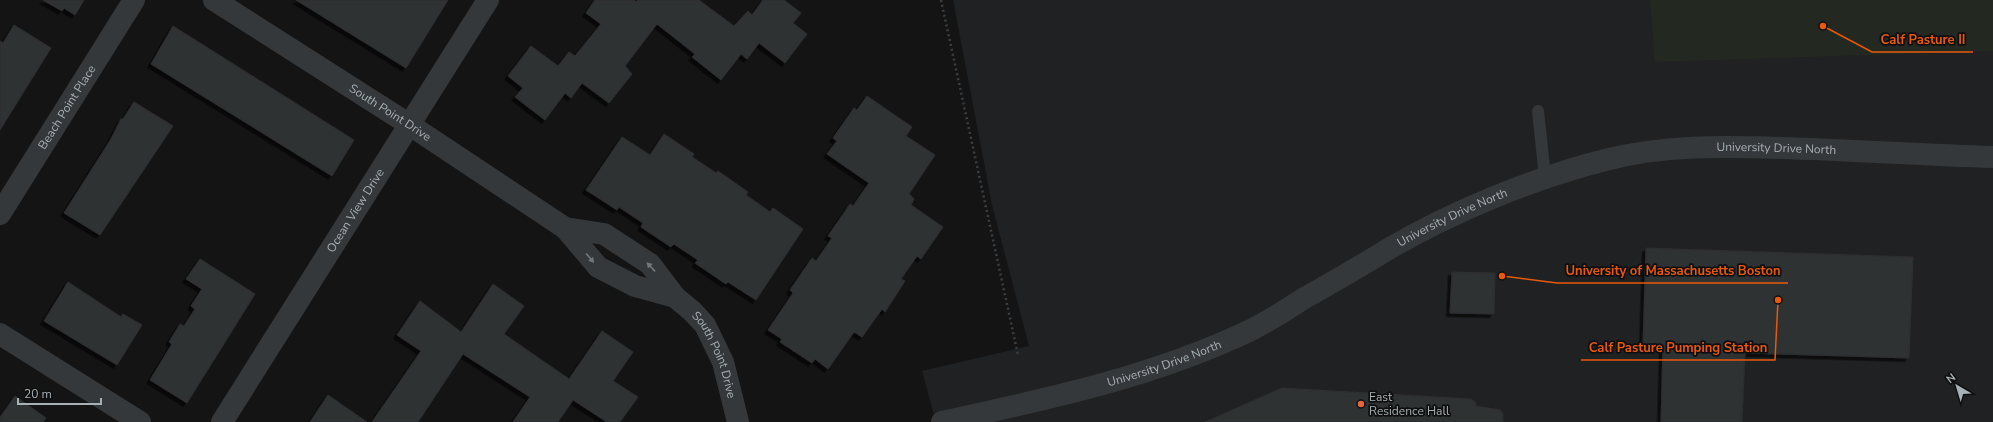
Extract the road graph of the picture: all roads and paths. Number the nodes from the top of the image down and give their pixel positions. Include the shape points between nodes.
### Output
1 (134, 0) edge
2 (214, 0) edge
3 (488, 0) edge
4 (941, 0) edge
5 (1538, 111) dead end
6 (410, 124) junction
7 (1993, 157) edge
8 (1544, 177) junction
9 (0, 214) edge
10 (565, 228) junction
11 (675, 298) junction
12 (0, 334) edge
13 (1018, 356) dead end
14 (140, 422) edge
15 (222, 422) edge
16 (738, 422) edge
17 (942, 422) edge

1 - 9 street, Beach Point Place
2 - 6 street, South Point Drive
3 - 6 street, Ocean View Drive
4 - 13 path
5 - 8 lane
6 - 10 street, South Point Drive
6 - 15 street, Ocean View Drive
7 - 8 street, University Drive North via 1734,146 1686,148 1628,155
8 - 17 street, University Drive North via 1423,231 1252,330 1207,350 1092,387
10 -> 11 street, South Point Drive via 598,267 635,286
11 -> 10 street, South Point Drive via 650,264 604,234
11 - 16 street, South Point Drive via 705,325 714,342 723,362
12 - 14 street

